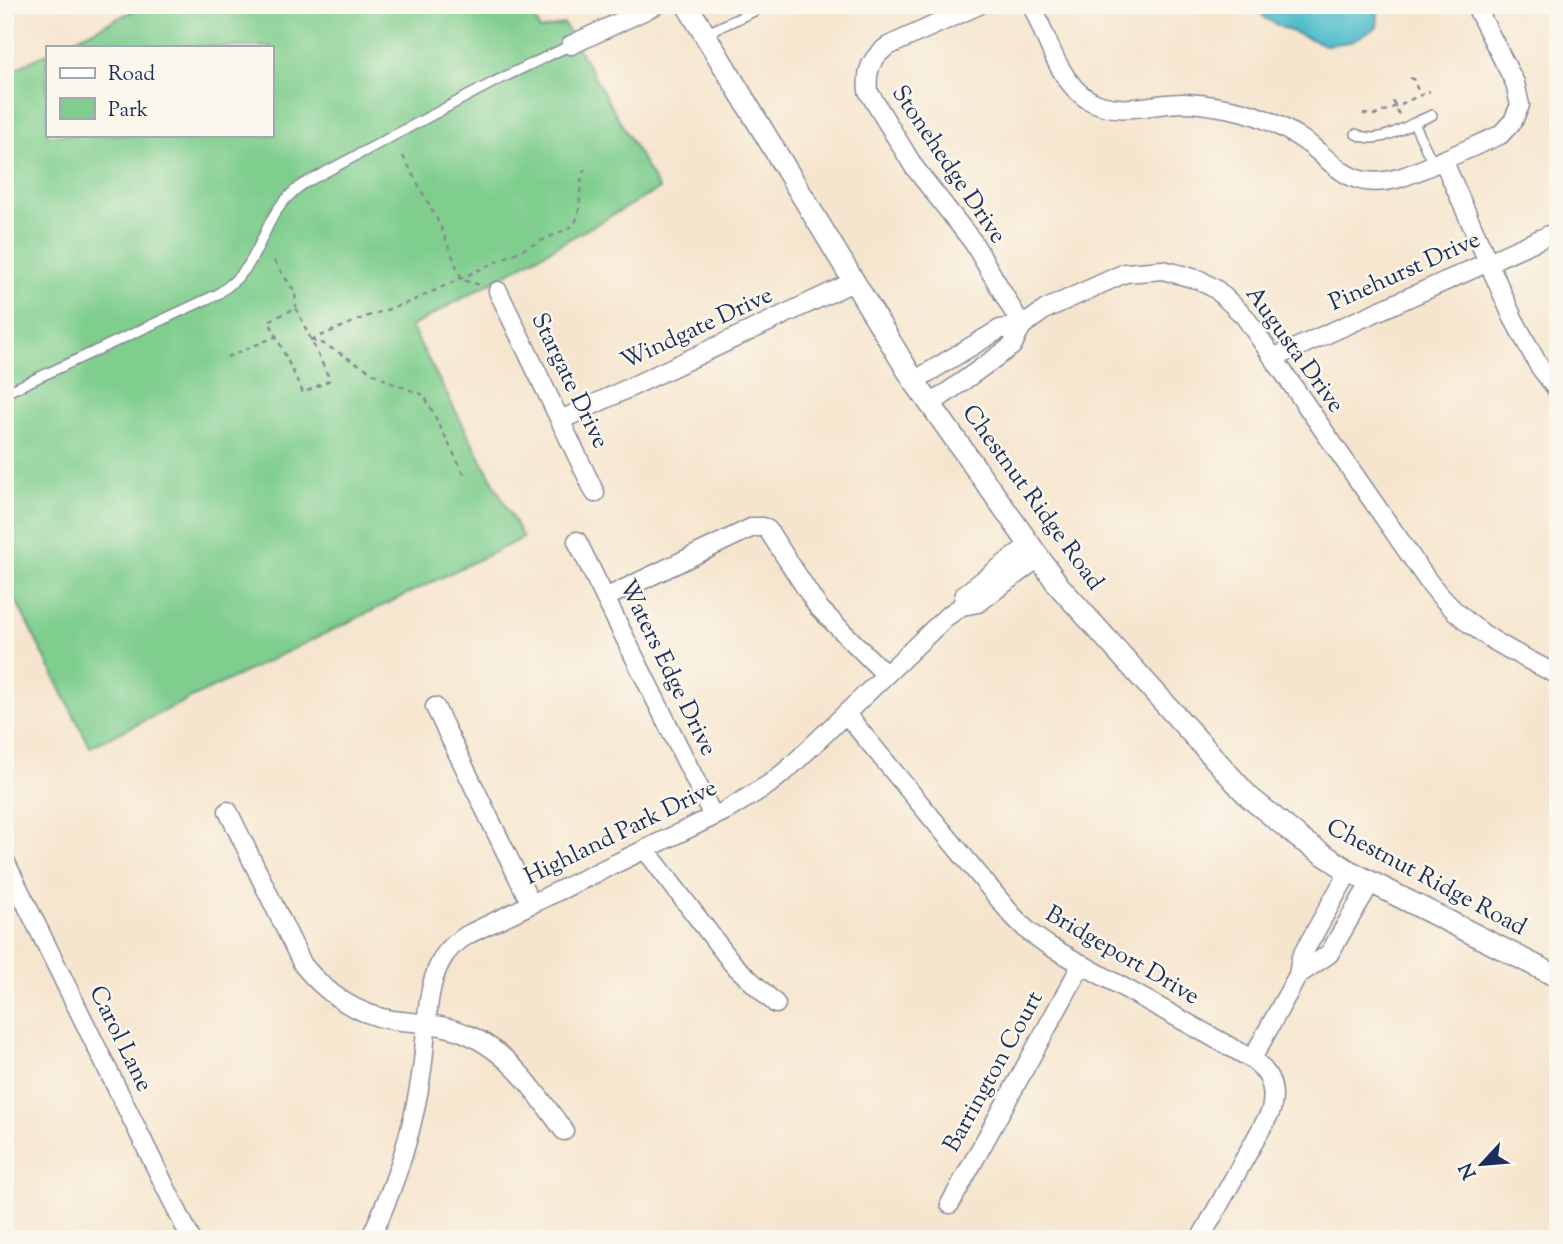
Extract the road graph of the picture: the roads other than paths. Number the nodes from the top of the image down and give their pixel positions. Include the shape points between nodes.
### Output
1 (656, 5) edge
2 (687, 5) edge
3 (767, 5) edge
4 (979, 5) edge
5 (1032, 5) edge
6 (1475, 5) edge
7 (704, 34) junction
8 (570, 45) joint
9 (1432, 115) dead end
10 (1414, 124) junction
11 (1356, 134) dead end
12 (1438, 162) junction
13 (1558, 231) edge
14 (1488, 262) junction
15 (853, 282) junction
16 (496, 290) road end
17 (1022, 326) junction
18 (1273, 358) junction
19 (914, 381) junction
20 (1558, 391) edge
21 (5, 393) edge
22 (930, 404) junction
23 (561, 420) junction
24 (595, 493) dead end
25 (577, 541) dead end
26 (1033, 552) junction
27 (605, 598) junction
28 (886, 675) junction
29 (1558, 676) edge
30 (435, 707) dead end
31 (846, 714) junction
32 (228, 811) dead end
33 (713, 816) junction
34 (645, 849) junction
35 (5, 861) edge
36 (1349, 871) junction
37 (1371, 882) junction
38 (531, 904) junction
39 (1082, 964) junction
40 (1298, 975) junction
41 (1558, 977) edge
42 (776, 1004) dead end
43 (427, 1023) junction
44 (1252, 1059) junction
45 (564, 1130) dead end
46 (950, 1204) dead end
47 (1558, 1232) edge
48 (191, 1239) edge
49 (370, 1239) edge
50 (1200, 1239) edge
51 (1555, 1239) edge

1 - 8 street
2 - 7 street, Chestnut Ridge Road
3 - 7 lane
4 - 17 street, Stonehedge Drive via 876,54 867,78 868,91 914,167 973,242
5 - 12 street via 1064,76 1086,99 1103,107 1183,103 1234,110 1289,131 1351,177 1367,181 1408,175
6 - 12 street via 1515,83 1520,105 1500,135
7 - 15 street, Chestnut Ridge Road
8 - 21 lane via 291,192 267,225 247,266 218,294
9 - 10 lane
10 - 11 lane via 1378,139
10 - 12 lane
12 - 14 street
13 - 14 street, Pinehurst Drive
14 - 18 street, Pinehurst Drive
14 - 20 street via 1525,343
15 - 19 street, Chestnut Ridge Road
15 - 23 street, Windgate Drive
16 - 23 street, Stargate Drive
17 - 18 street, Augusta Drive via 1106,280 1125,273 1163,270 1217,290 1245,317
17 - 19 street, Augusta Drive via 1000,329
17 - 22 street via 1013,346
18 - 29 street, Augusta Drive via 1439,596 1479,633
19 - 22 street, Chestnut Ridge Road
22 - 26 street, Chestnut Ridge Road
23 - 24 street, Stargate Drive
25 - 27 street, Waters Edge Drive
26 - 28 street, Highland Park Drive via 965,594 962,606
26 - 36 street, Chestnut Ridge Road via 1249,797
27 - 28 street via 753,527 763,527 818,607
27 - 33 street, Waters Edge Drive
28 - 31 street, Highland Park Drive
30 - 38 street
31 - 33 street, Highland Park Drive via 768,785
31 - 39 street, Bridgeport Drive via 1012,915 1049,946
32 - 43 street via 303,965 317,981 349,1006 369,1014
33 - 34 street, Highland Park Drive
34 - 38 street, Highland Park Drive
34 - 42 street via 733,964
35 - 48 street, Carol Lane
36 - 37 street, Chestnut Ridge Road
36 - 40 street via 1301,957
37 - 40 street via 1329,954
37 - 41 street, Chestnut Ridge Road
38 - 43 street, Highland Park Drive via 471,933 447,952 433,979
39 - 44 street, Bridgeport Drive
39 - 46 street, Barrington Court
40 - 44 street
43 - 45 street via 469,1035 502,1054
43 - 49 street, Highland Park Drive via 405,1149
44 - 50 street via 1270,1077 1274,1103
47 - 51 street

